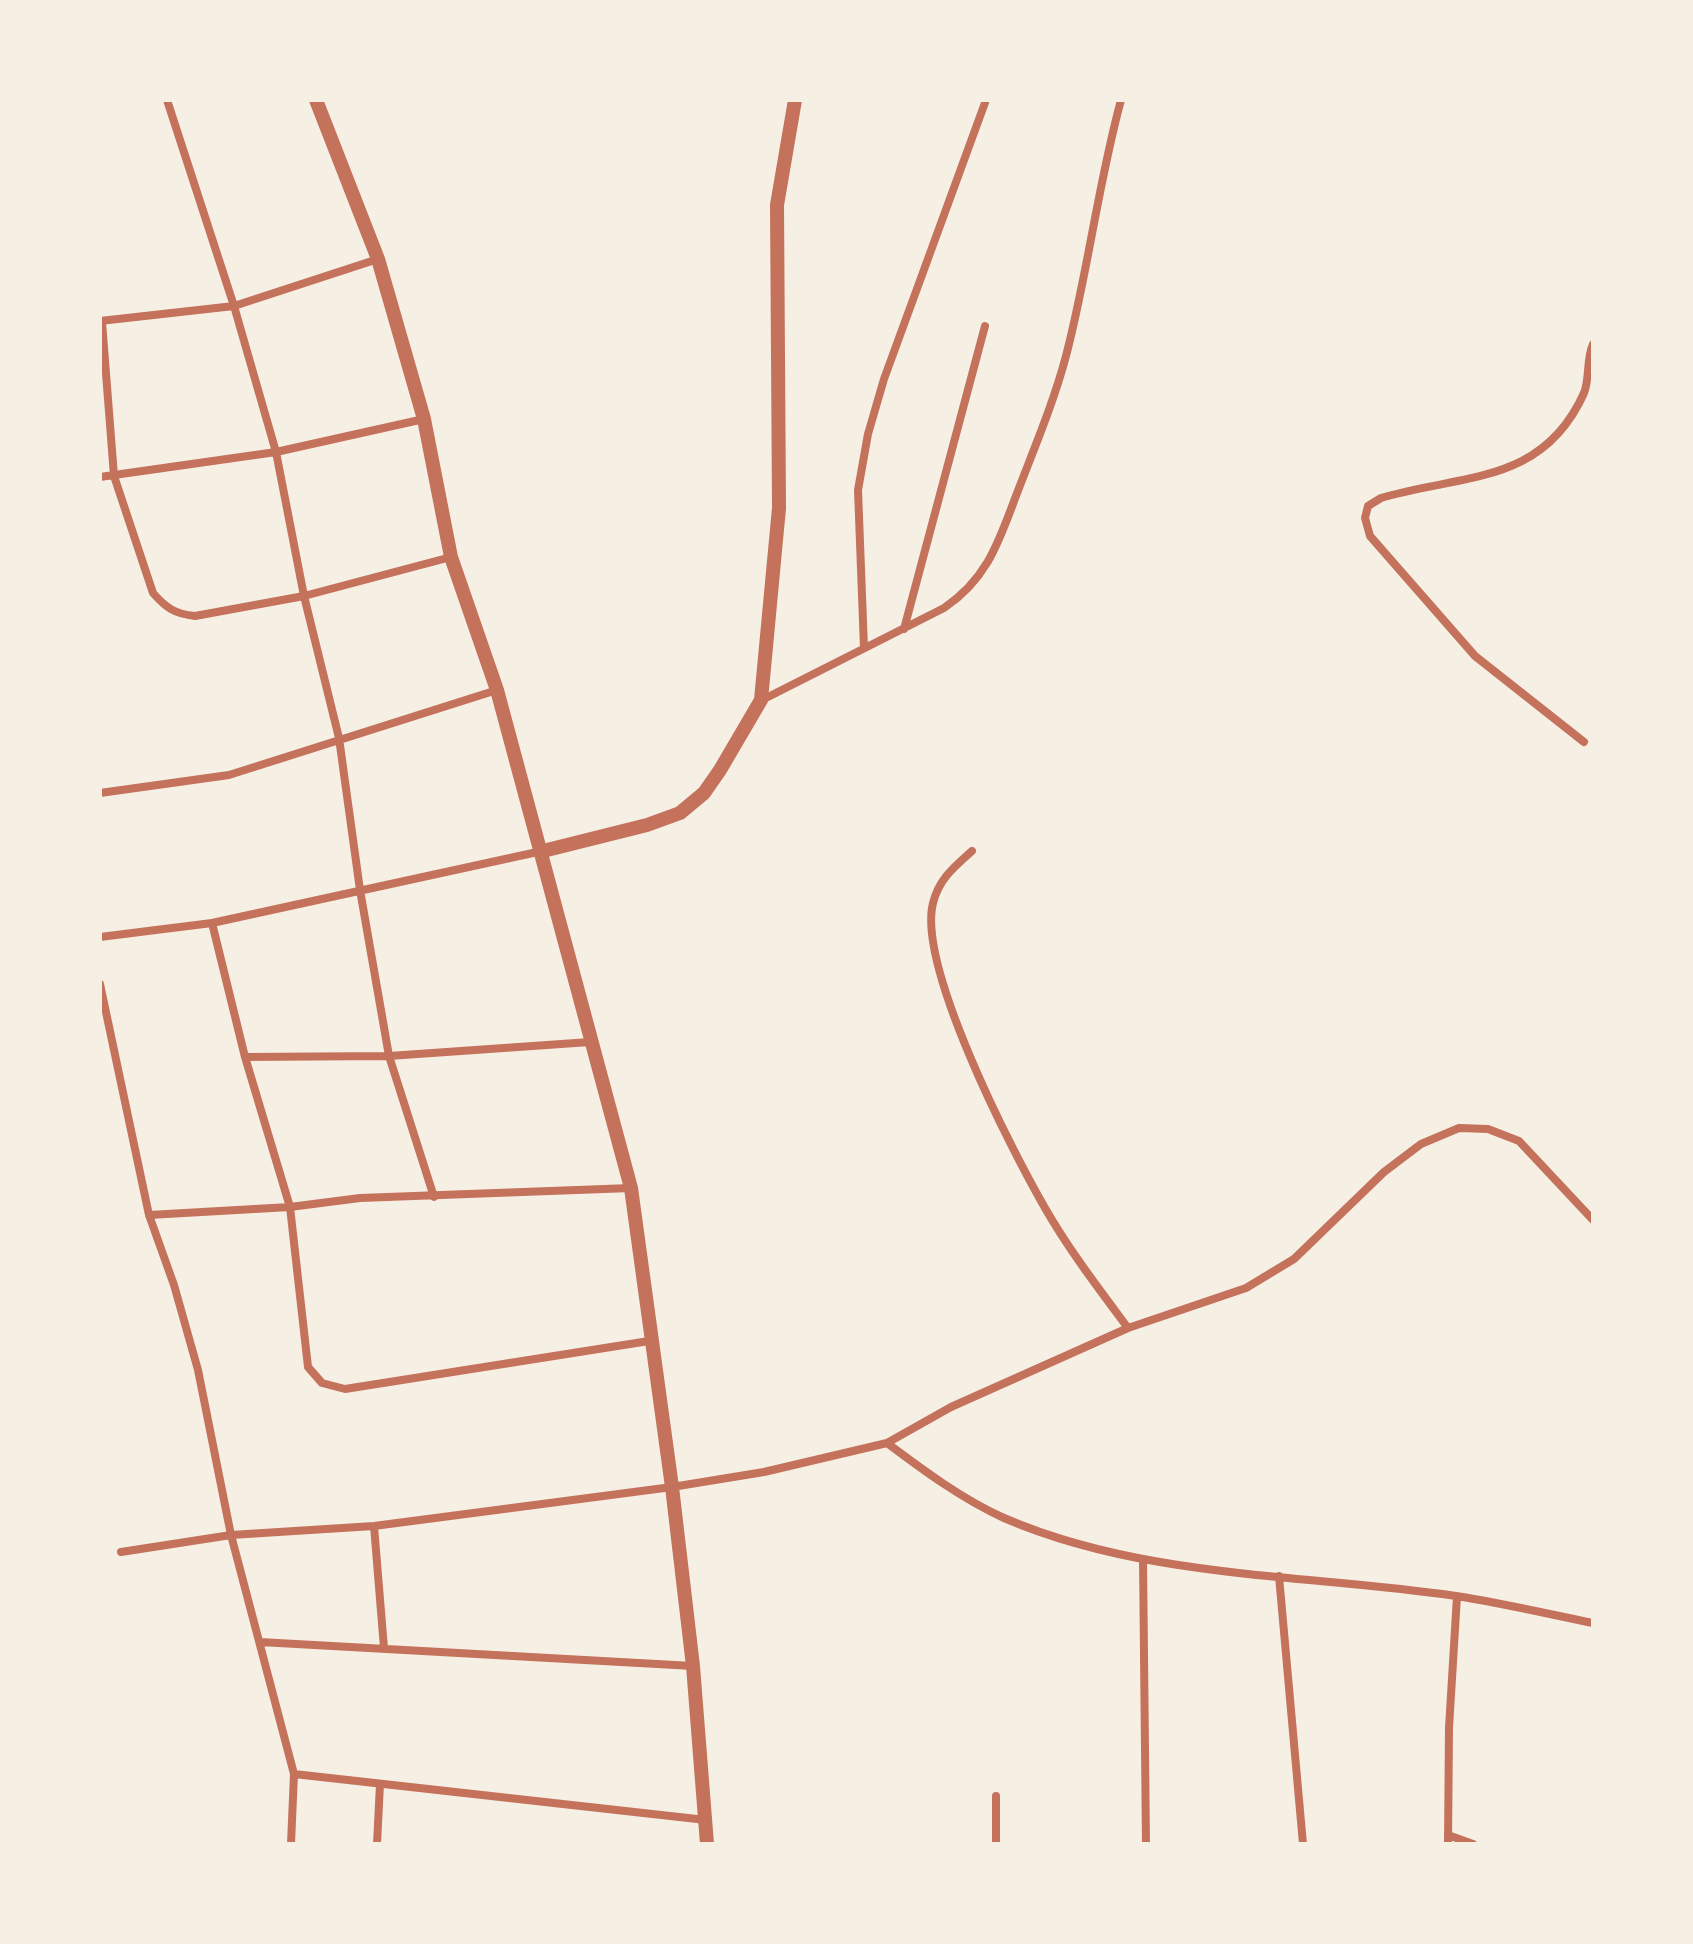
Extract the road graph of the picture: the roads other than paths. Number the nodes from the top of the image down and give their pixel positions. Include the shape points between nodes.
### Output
1 (167, 100) edge
2 (316, 100) edge
3 (795, 100) edge
4 (986, 100) edge
5 (1121, 100) edge
6 (378, 259) junction
7 (234, 306) junction
8 (101, 321) edge
9 (985, 326) dead end
10 (1593, 344) edge
11 (424, 419) junction
12 (276, 452) junction
13 (114, 476) junction
14 (100, 477) edge
15 (451, 557) junction
16 (304, 596) junction
17 (904, 629) junction
18 (864, 648) junction
19 (497, 690) junction
20 (761, 700) junction
21 (339, 738) junction
22 (1584, 742) dead end
23 (100, 793) edge
24 (543, 851) junction
25 (972, 851) dead end
26 (360, 890) junction
27 (212, 923) junction
28 (100, 937) edge
29 (100, 984) edge
30 (590, 1042) junction
31 (389, 1056) junction
32 (245, 1057) junction
33 (631, 1188) junction
34 (434, 1197) junction
35 (290, 1207) junction
36 (149, 1215) junction
37 (1593, 1220) edge
38 (1128, 1328) junction
39 (649, 1341) junction
40 (887, 1443) junction
41 (672, 1487) junction
42 (374, 1526) junction
43 (231, 1535) junction
44 (121, 1552) dead end
45 (1143, 1559) junction
46 (1279, 1576) junction
47 (1457, 1596) junction
48 (1593, 1623) edge
49 (260, 1642) junction
50 (384, 1648) junction
51 (693, 1666) junction
52 (294, 1774) junction
53 (380, 1784) junction
54 (996, 1796) dead end
55 (706, 1820) junction
56 (1448, 1839) edge
57 (291, 1844) edge
58 (377, 1844) edge
59 (707, 1844) edge
60 (996, 1844) edge
61 (1146, 1844) edge
62 (1303, 1844) edge
63 (1473, 1844) edge

1 - 7 street
2 - 6 street
3 - 20 street via 777,205 779,508
4 - 18 street via 868,434 858,490
5 - 17 street via 1067,352 990,565 961,597
6 - 7 street
6 - 11 street
7 - 8 street
7 - 12 street
8 - 13 street
9 - 17 street
10 - 22 street via 1585,391 1535,454 1494,475 1381,498 1368,506 1365,518 1370,536 1475,656
11 - 12 street
11 - 15 street
12 - 13 street
12 - 16 street
13 - 14 street
13 - 16 street via 153,593 177,614 195,616
15 - 16 street
15 - 19 street
16 - 21 street
17 - 18 street
18 - 20 street
19 - 21 street
19 - 24 street
20 - 24 street via 704,793 680,813
21 - 23 street via 229,775
21 - 26 street
24 - 26 street
24 - 30 street
25 - 38 street via 944,876 932,905 944,995 1045,1208
26 - 27 street
26 - 31 street
27 - 28 street
27 - 32 street
29 - 36 street
30 - 31 street
30 - 33 street
31 - 32 street
31 - 34 street
32 - 35 street
33 - 34 street
33 - 39 street
34 - 35 street via 360,1198
35 - 36 street
35 - 39 street via 308,1367 322,1383 345,1389
36 - 43 street via 198,1370
37 - 38 street via 1519,1141 1488,1129 1459,1128 1421,1144 1384,1172 1294,1259 1246,1288
38 - 40 street via 951,1407
39 - 41 street
40 - 41 street
40 - 45 street via 1002,1517 1055,1537
41 - 42 street
41 - 51 street
42 - 43 street
42 - 50 street
43 - 44 street
43 - 49 street
45 - 46 street
45 - 61 street
46 - 47 street
46 - 62 street
47 - 48 street
47 - 56 street
49 - 50 street
49 - 52 street
50 - 51 street
51 - 55 street
52 - 53 street
52 - 57 street
53 - 55 street
53 - 58 street
54 - 60 street
55 - 59 street
56 - 63 street

